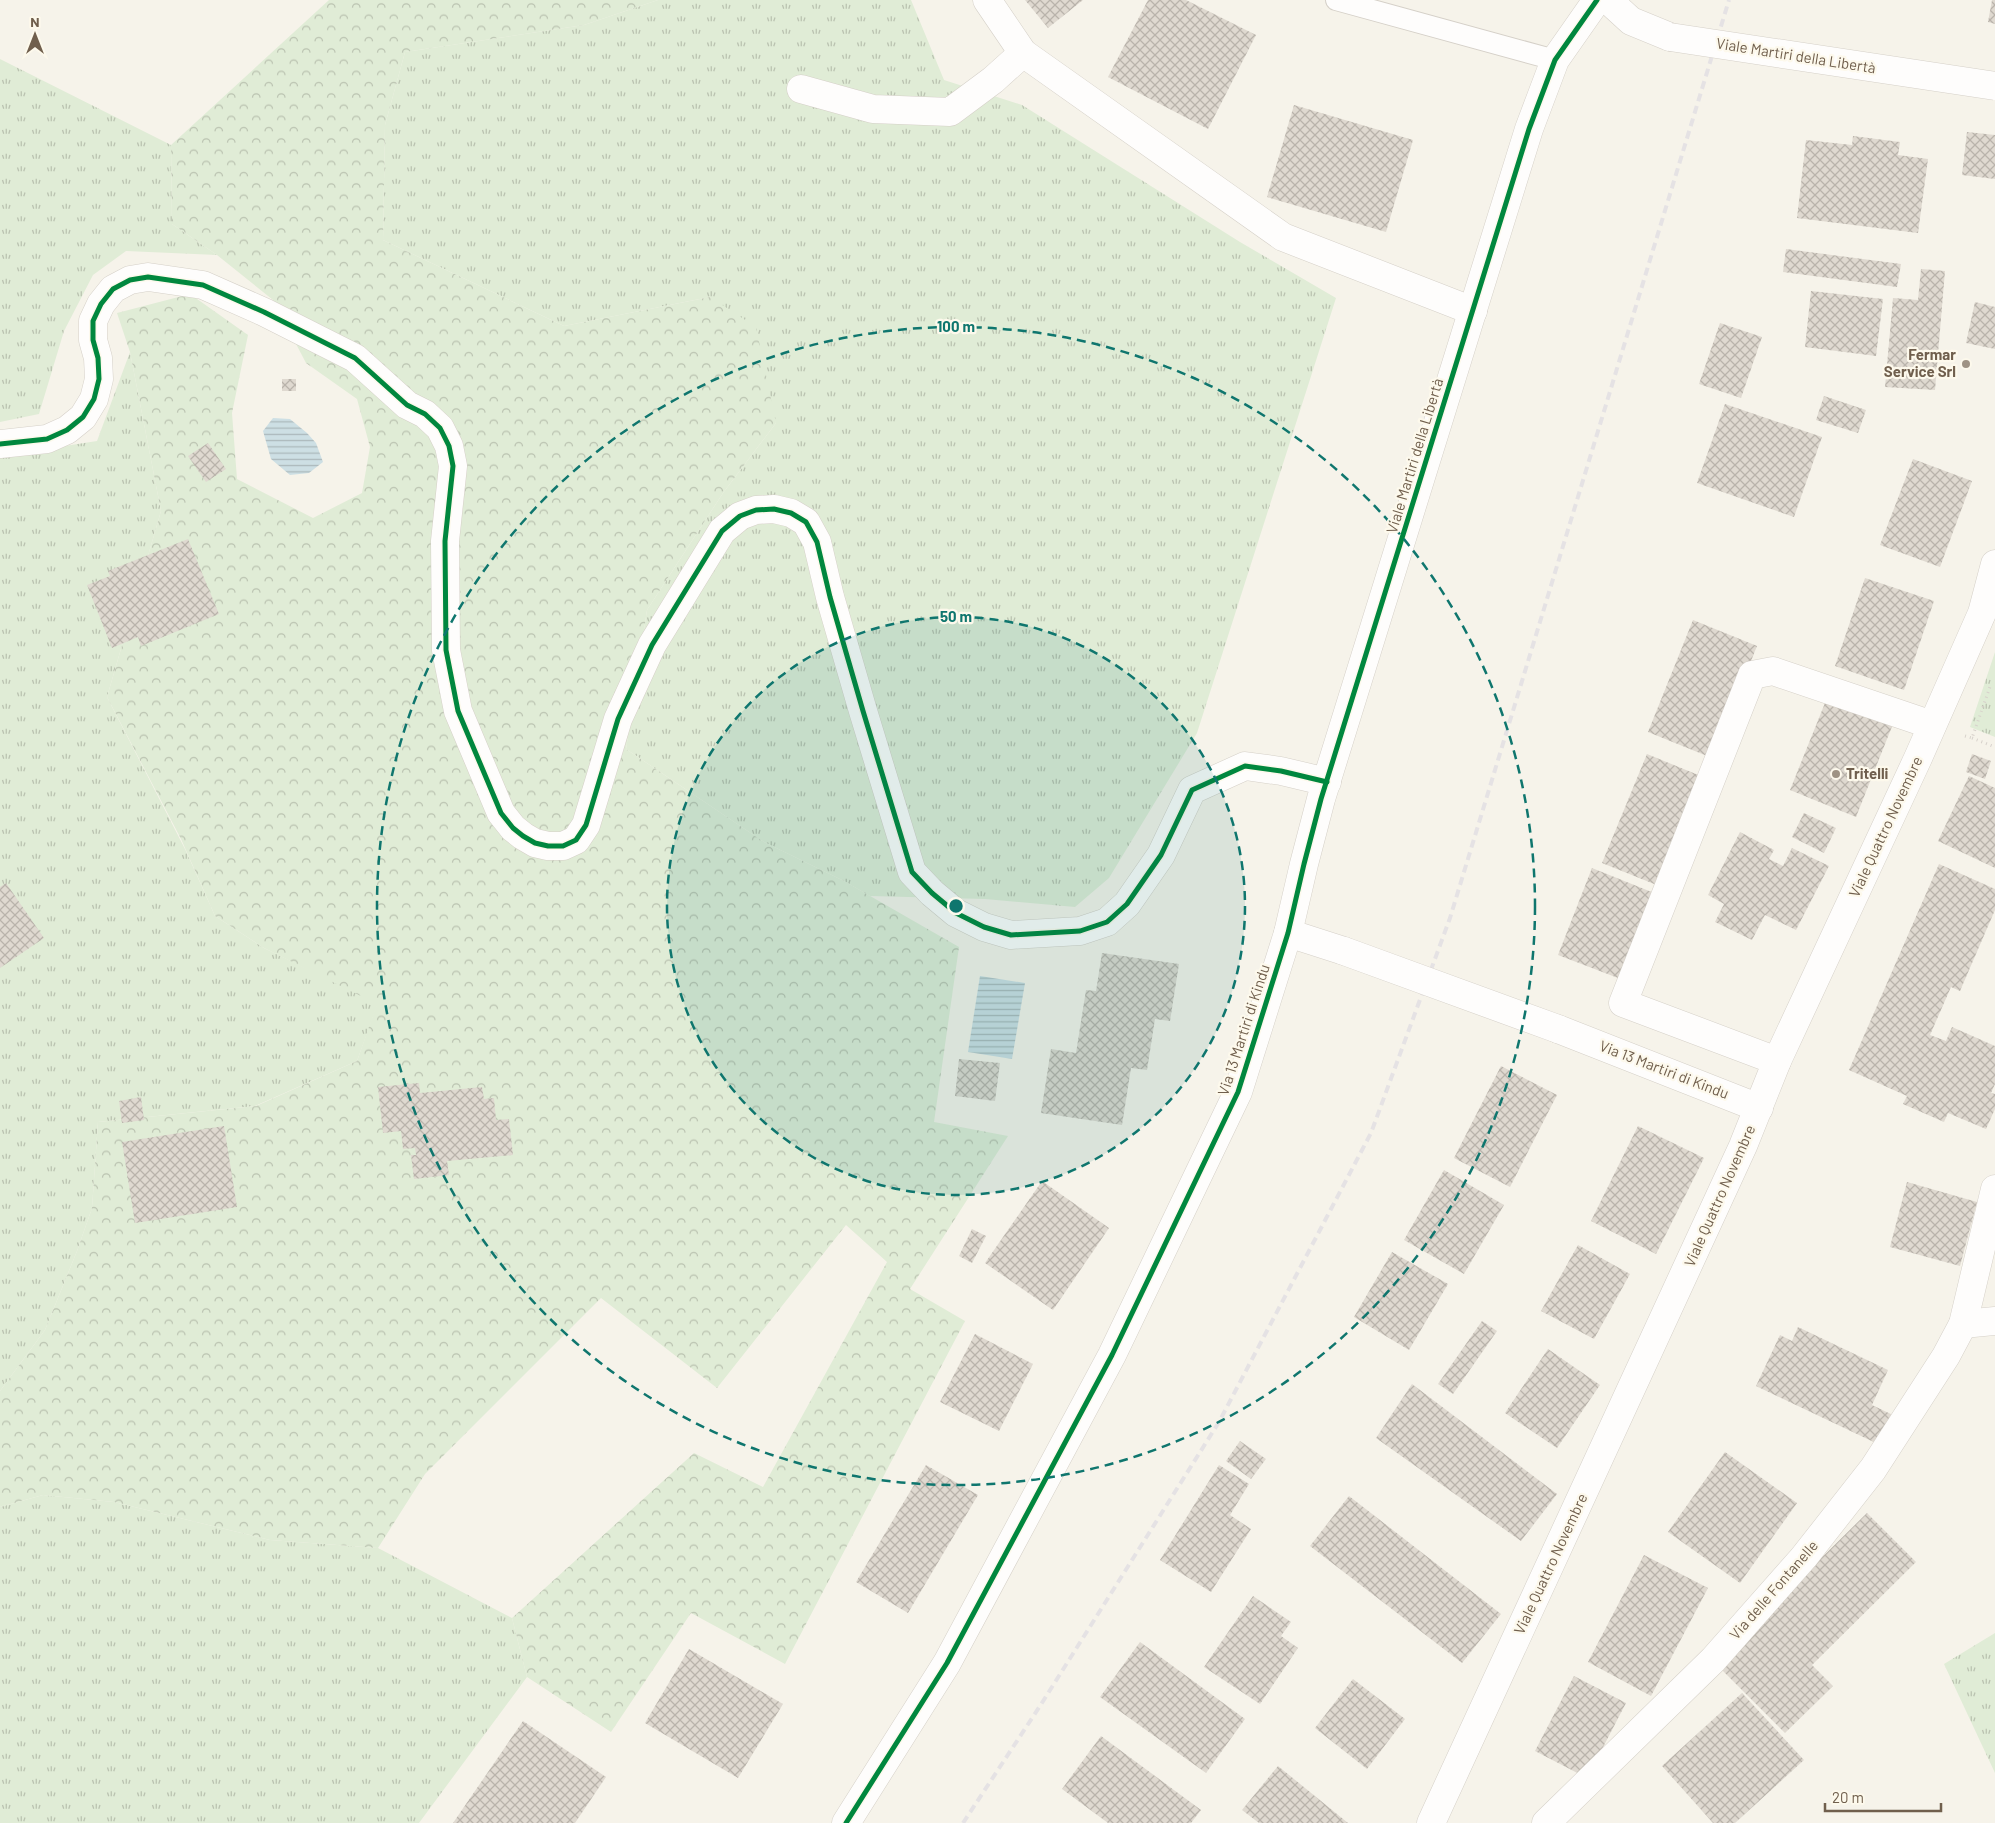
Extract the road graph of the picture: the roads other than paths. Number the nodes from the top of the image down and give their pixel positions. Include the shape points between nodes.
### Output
1 (987, 0) edge
2 (1336, 0) edge
3 (1597, 0) edge
4 (1608, 0) edge
5 (1023, 53) junction
6 (1555, 60) junction
7 (1995, 86) edge
8 (800, 89) dead end
9 (1473, 311) junction
10 (0, 444) edge
11 (1995, 564) edge
12 (1932, 725) junction
13 (1327, 782) junction
14 (1288, 933) junction
15 (1777, 1061) junction
16 (1759, 1108) junction
17 (1995, 1189) edge
18 (1995, 1321) edge
19 (1963, 1324) junction
20 (846, 1823) edge
21 (1431, 1823) edge
22 (1546, 1823) edge

1 - 5 street
2 - 6 lane
3 - 6 street, Viale Martiri della Libertà
4 - 7 street, Viale Martiri della Libertà, bridge via 1631,21 1670,37
5 - 8 street via 950,112 873,109
5 - 9 street via 1283,237
6 - 9 street, Viale Martiri della Libertà via 1529,129
9 - 13 street, Viale Martiri della Libertà
10 - 13 street via 47,439 67,430 83,417 94,399 99,379 98,358 92,340 94,321 100,304 113,289 130,280 148,277 203,285 354,358 407,405 425,414 440,428 449,446 453,466 445,541 446,650 458,711 501,813 513,828 535,843 562,846 576,840 586,825 618,719 652,645 722,531 740,516 756,510 774,509 791,513 806,522 816,542 862,711 912,872 956,913 984,927 1011,935 1080,931 1107,922 1127,904 1161,855 1192,790 1245,766 1281,770
11 - 12 street, Viale Quattro Novembre via 1982,613
12 - 15 street, Viale Quattro Novembre
12 - 15 street via 1773,671 1752,675 1623,1003
13 - 14 street, Viale Martiri della Libertà
14 - 16 street, Via 13 Martiri di Kindu, bridge via 1558,1029
14 - 20 street, Via 13 Martiri di Kindu via 1238,1092 1112,1355 947,1663
15 - 16 street, Viale Quattro Novembre
16 - 21 street, Viale Quattro Novembre
17 - 19 street, Via delle Fontanelle
18 - 19 street
19 - 22 street, Via delle Fontanelle via 1873,1469 1804,1557 1713,1660

